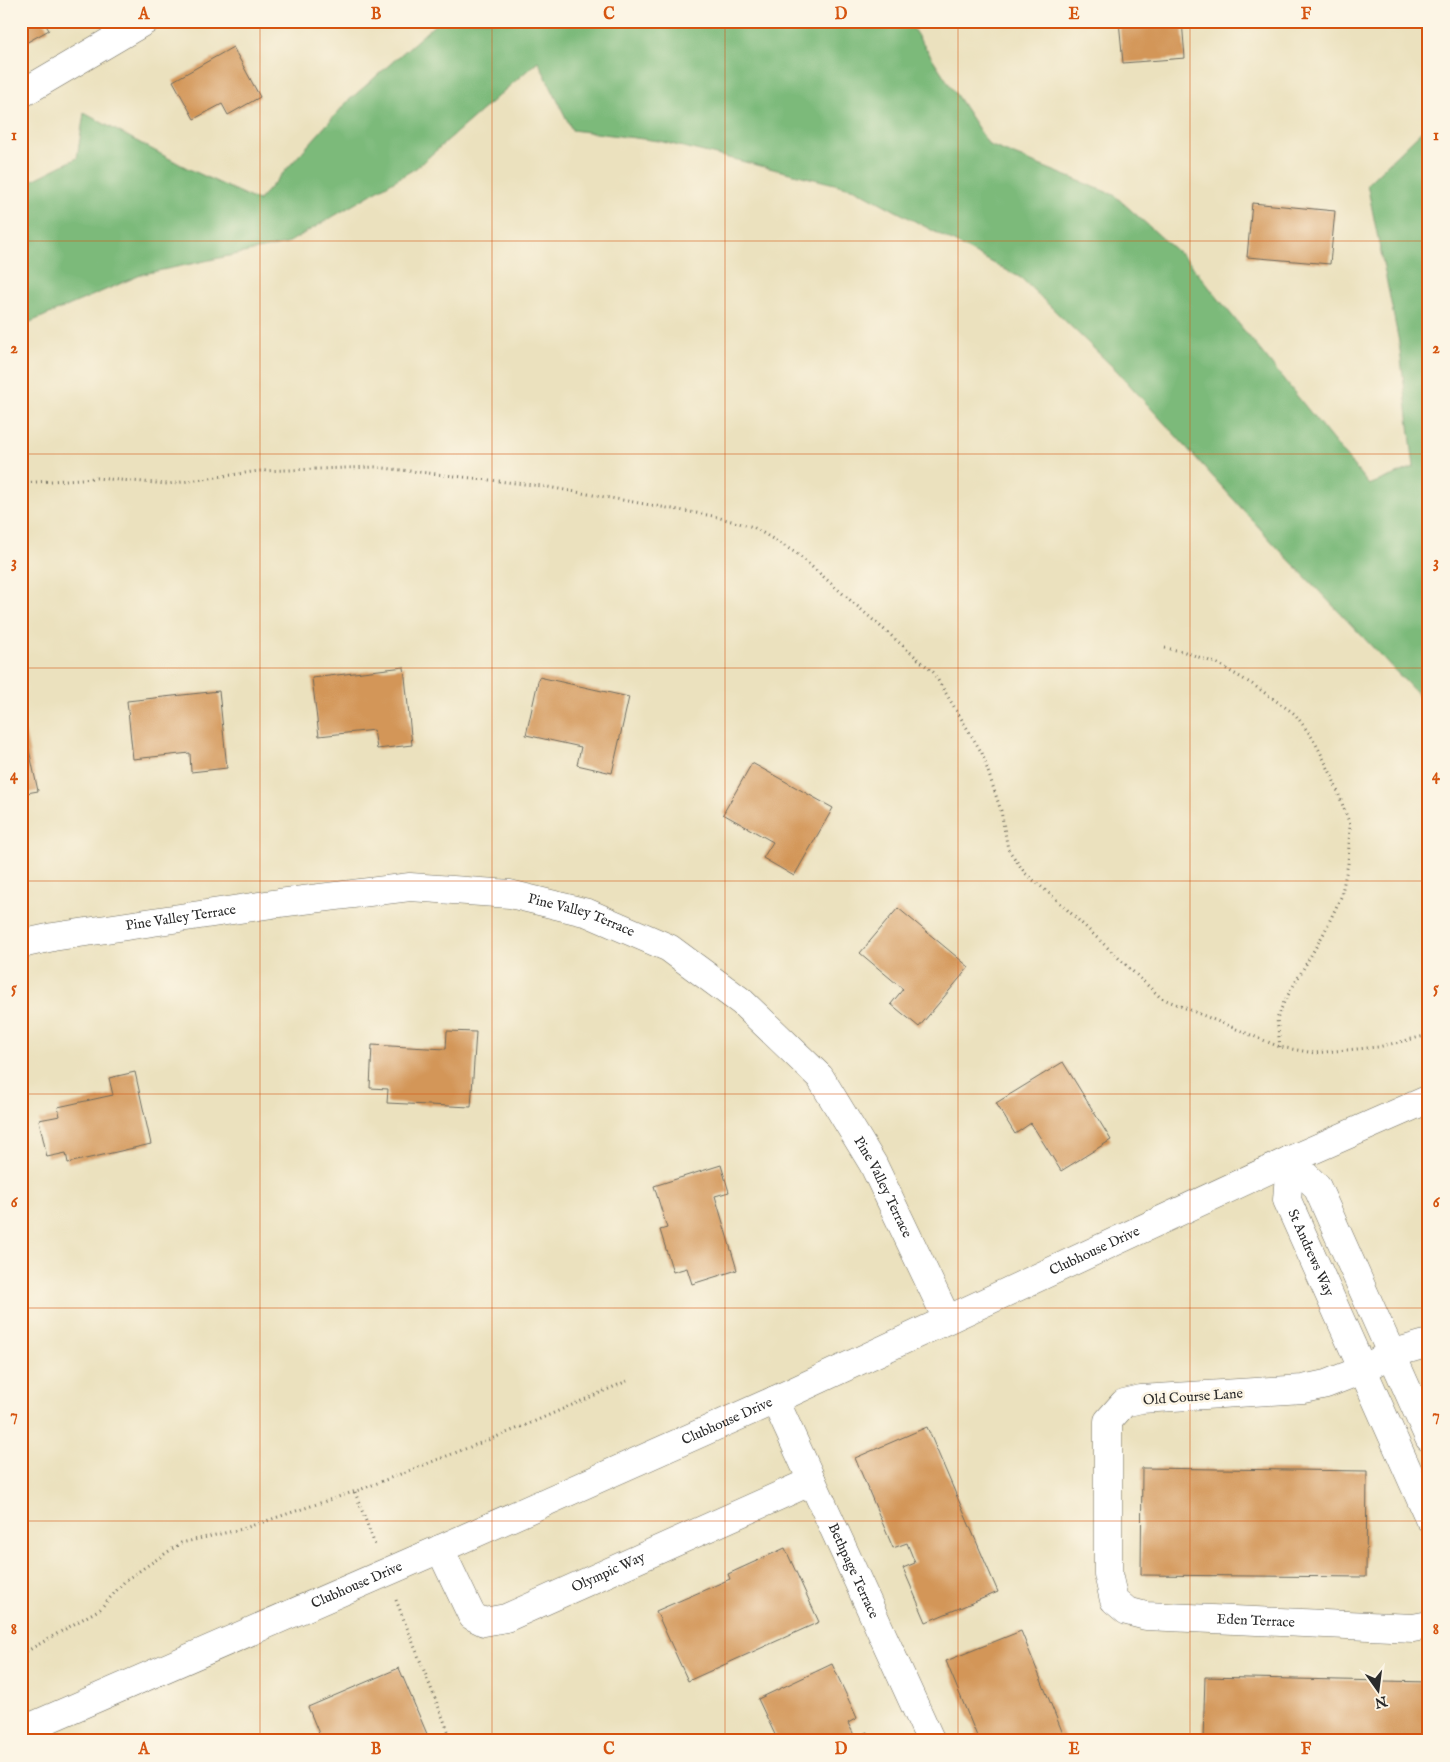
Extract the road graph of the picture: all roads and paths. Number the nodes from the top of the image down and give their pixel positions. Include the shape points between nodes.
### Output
1 (145, 21) edge
2 (21, 94) edge
3 (21, 483) edge
4 (1165, 648) dead end
5 (21, 944) edge
6 (1429, 1035) edge
7 (1280, 1047) junction
8 (1429, 1099) edge
9 (1290, 1160) junction
10 (947, 1319) junction
11 (1429, 1342) edge
12 (1391, 1354) junction
13 (1362, 1370) junction
14 (627, 1381) dead end
15 (775, 1400) junction
16 (1429, 1438) edge
17 (812, 1481) junction
18 (355, 1492) junction
19 (1429, 1518) edge
20 (440, 1549) junction
21 (386, 1573) junction
22 (1108, 1574) joint
23 (1429, 1625) edge
24 (21, 1652) edge
25 (25, 1734) edge
26 (452, 1741) edge
27 (931, 1741) edge

1 - 2 street
3 - 7 path via 96,478 168,484 259,471 375,467 542,486 713,516 753,527 796,553 933,672 982,753 1001,811 1008,849 1025,873 1161,998
4 - 7 path via 1218,664 1295,714 1314,740 1332,776 1350,825 1348,864 1341,897 1277,1019
5 - 10 street, Pine Valley Terrace via 279,903 410,887 510,894 588,912 669,948 742,1002 820,1077 873,1164
6 - 7 path via 1378,1047 1314,1053
8 - 9 street, Clubhouse Drive
9 - 10 street, Clubhouse Drive
9 - 12 street via 1317,1187
9 - 13 street, St Andrews Way via 1287,1200
10 - 15 street, Clubhouse Drive
11 - 12 street, Old Course Lane
12 - 13 street, Old Course Lane
12 - 16 street
13 - 19 street, St Andrews Way
13 - 22 street, Old Course Lane via 1303,1389 1141,1399 1124,1403 1108,1421
14 - 18 path via 524,1426
15 - 17 street, Bethpage Terrace
15 - 20 street, Clubhouse Drive
17 - 20 street, Olympic Way via 506,1618 484,1622 472,1616
17 - 27 street, Bethpage Terrace
18 - 21 path
18 - 24 path via 242,1529 181,1543 126,1580 100,1609
20 - 21 street, Clubhouse Drive
21 - 25 street, Clubhouse Drive
21 - 26 path
22 - 23 street, Eden Terrace via 1114,1600 1127,1611 1146,1616 1413,1628

